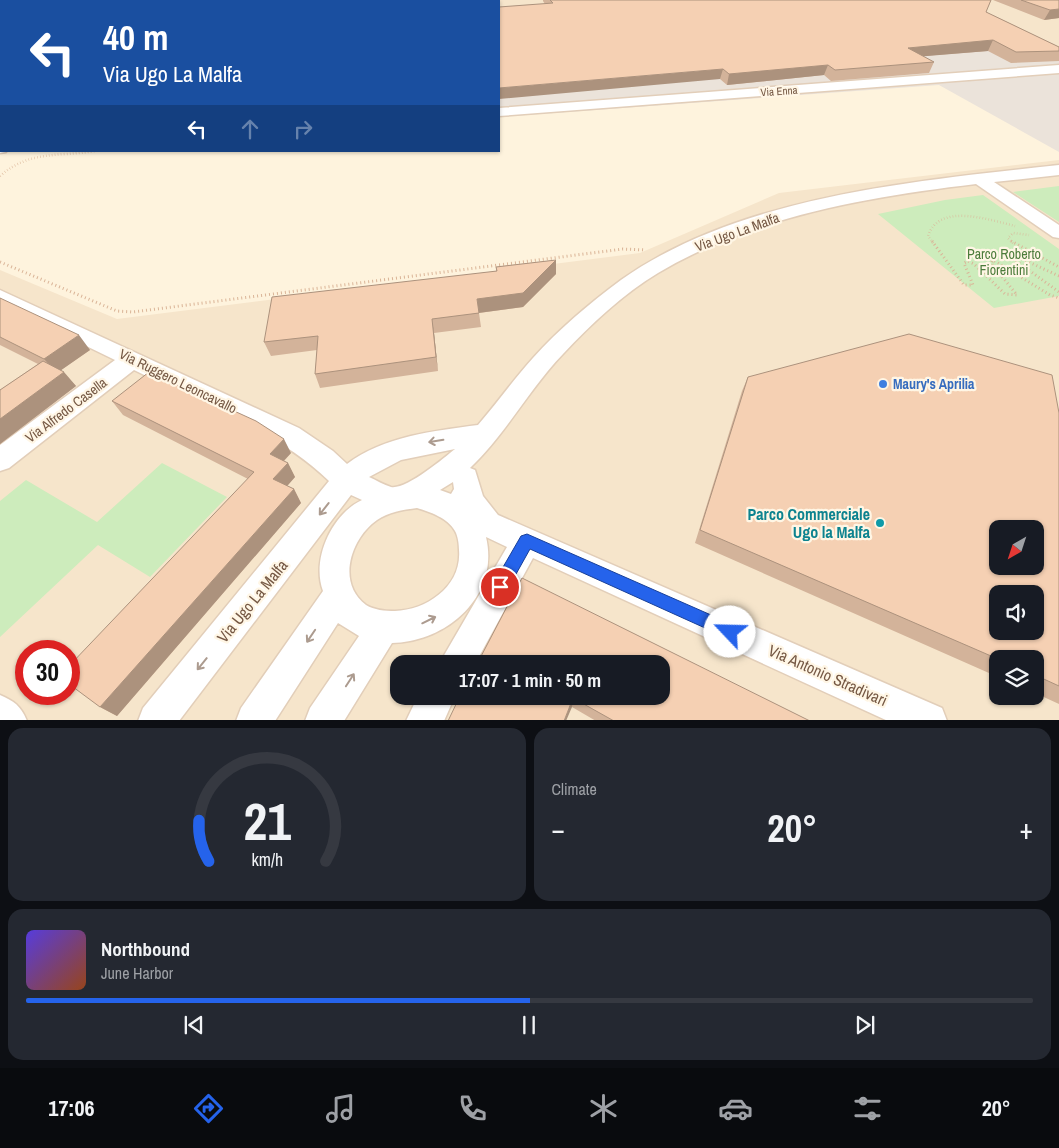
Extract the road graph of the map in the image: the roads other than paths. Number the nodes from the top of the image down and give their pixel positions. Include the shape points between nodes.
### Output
1 (1059, 70) edge
2 (500, 112) edge
3 (1059, 170) edge
4 (979, 179) junction
5 (1059, 233) edge
6 (0, 296) edge
7 (132, 359) junction
8 (478, 441) junction
9 (0, 460) edge
10 (466, 478) junction
11 (346, 480) junction
12 (399, 497) junction
13 (471, 535) junction
14 (517, 537) junction
15 (338, 596) junction
16 (382, 628) junction
17 (460, 655) edge
18 (433, 705) edge
19 (0, 713) edge
20 (8, 720) edge
21 (156, 720) edge
22 (254, 720) edge
23 (323, 720) edge
24 (424, 720) edge
25 (929, 720) edge

1 - 2 street, Via Enna
3 - 4 street, Via Ugo La Malfa
4 - 5 street
4 - 8 street, Via Ugo La Malfa via 836,201 766,220 687,251 651,270 591,315 559,344 529,376
6 - 7 street, Via Ruggero Leoncavallo
7 - 9 street, Via Alfredo Casella
7 - 11 street, Via Ruggero Leoncavallo via 295,438
8 - 10 street, Via Ugo La Malfa
8 -> 11 street, Via Ugo La Malfa via 423,444 389,452 369,462
8 - 12 street, Via Ugo La Malfa via 436,478
10 - 13 street, Via Ugo La Malfa via 464,499
10 - 14 street, Via Antonio Stradivari via 467,493 479,514 488,524
11 - 12 street
11 -> 21 street, Via Ugo La Malfa
12 - 13 street via 426,496 442,501 457,511
12 - 15 street, Via Ugo La Malfa via 372,508 342,537 335,556 333,577
13 - 14 street
16 -> 13 street, Via Ugo La Malfa via 407,628 423,623 452,605 466,586 474,564
14 - 17 street
14 - 25 street, Via Antonio Stradivari
15 - 16 street, Via Ugo La Malfa via 348,611 364,622
15 -> 22 street
23 -> 16 street
18 - 24 street
19 - 20 street

